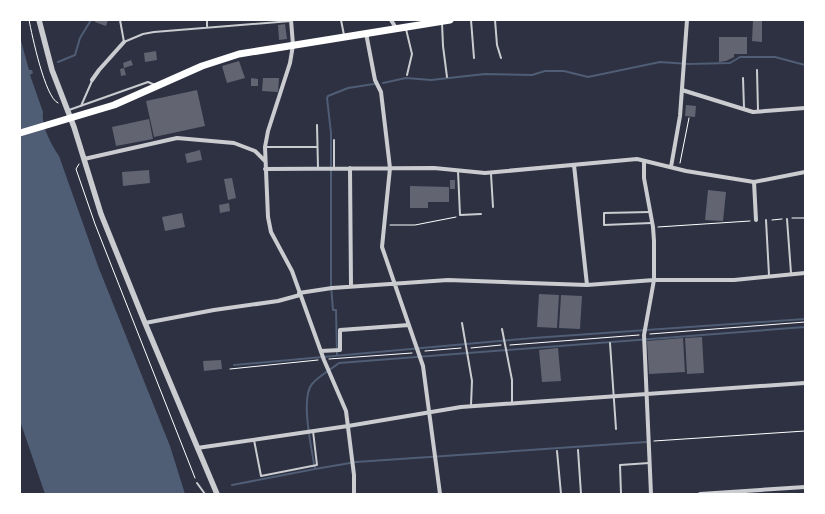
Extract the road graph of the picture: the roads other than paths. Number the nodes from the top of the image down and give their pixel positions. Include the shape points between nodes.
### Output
1 (39, 20) edge
2 (120, 20) edge
3 (207, 20) edge
4 (341, 20) edge
5 (391, 20) edge
6 (450, 20) edge
7 (471, 20) edge
8 (495, 20) edge
9 (687, 20) edge
10 (291, 21) edge
11 (442, 21) junction
12 (424, 22) edge
13 (207, 26) junction
14 (405, 27) junction
15 (396, 28) junction
16 (366, 33) junction
17 (345, 37) junction
18 (124, 42) junction
19 (293, 45) junction
20 (474, 58) dead end
21 (501, 58) dead end
22 (757, 70) dead end
23 (407, 74) dead end
24 (447, 77) dead end
25 (743, 78) dead end
26 (92, 80) joint
27 (158, 87) junction
28 (682, 90) junction
29 (81, 106) junction
30 (805, 108) edge
31 (68, 110) junction
32 (744, 110) junction
33 (758, 112) junction
34 (68, 119) junction
35 (317, 126) dead end
36 (20, 133) edge
37 (334, 140) dead end
38 (266, 147) junction
39 (317, 147) junction
40 (82, 161) junction
41 (265, 161) junction
42 (644, 161) junction
43 (574, 165) junction
44 (671, 167) junction
45 (350, 168) junction
46 (390, 168) junction
47 (318, 169) junction
48 (334, 169) junction
49 (458, 169) junction
50 (265, 170) junction
51 (491, 172) junction
52 (805, 172) edge
53 (754, 182) junction
54 (493, 207) dead end
55 (651, 212) junction
56 (482, 214) dead end
57 (787, 219) road end
58 (756, 220) road end
59 (766, 220) road end
60 (653, 225) junction
61 (805, 273) edge
62 (791, 274) junction
63 (769, 275) junction
64 (654, 280) junction
65 (395, 284) junction
66 (587, 285) junction
67 (351, 286) junction
68 (300, 294) junction
69 (462, 322) dead end
70 (145, 323) junction
71 (409, 326) junction
72 (502, 329) dead end
73 (610, 343) dead end
74 (321, 351) junction
75 (805, 383) edge
76 (645, 395) junction
77 (614, 397) junction
78 (512, 404) junction
79 (471, 406) junction
80 (430, 412) junction
81 (348, 426) junction
82 (616, 429) dead end
83 (313, 431) junction
84 (254, 440) junction
85 (197, 448) junction
86 (578, 450) dead end
87 (557, 451) dead end
88 (649, 463) junction
89 (197, 482) road end
90 (805, 487) edge
91 (748, 492) edge
92 (205, 494) edge
93 (218, 494) edge
94 (354, 494) edge
95 (440, 494) edge
96 (561, 494) edge
97 (581, 494) edge
98 (621, 494) edge
99 (651, 494) edge
100 (700, 494) edge

1 - 31 street via 52,70
2 - 18 lane
3 - 13 lane
4 - 17 lane
5 - 15 street
6 - 11 main road
7 - 20 lane
8 - 21 lane
9 - 28 street
10 - 13 lane via 242,26
10 - 19 street
11 - 12 main road
11 - 24 lane via 442,46
12 - 14 main road
13 - 18 lane via 142,34
14 - 15 main road
14 - 23 lane via 412,54
15 - 16 main road
16 - 17 main road
16 - 46 street via 381,92
17 - 19 main road
18 - 26 street
19 - 27 main road via 220,59
19 - 38 street via 290,64 268,131
22 - 33 lane
25 - 32 lane
26 - 29 lane
27 - 29 lane via 148,82
27 - 34 main road via 114,105
28 - 32 street
28 - 44 street
29 - 31 lane
30 - 33 street
31 - 34 street
32 - 33 street
34 - 36 main road
34 - 40 street
35 - 39 lane
37 - 48 lane
38 - 39 lane
38 - 41 street
39 - 47 lane
40 - 41 street via 177,138 234,143 255,151
40 - 70 street
41 - 50 street
42 - 43 street via 622,160
42 - 44 street
42 - 55 street via 644,178
43 - 51 street
43 - 66 street
44 - 53 street
45 - 46 street
45 - 48 street
45 - 67 street
46 - 49 street
46 - 65 street via 382,247
47 - 48 street
47 - 50 street
49 - 51 street
49 - 56 lane via 460,215
50 - 68 street via 271,232 291,268
51 - 54 lane
52 - 53 street
53 - 58 street
55 - 60 street
55 - 60 lane via 604,213 604,225
57 - 62 lane
59 - 63 lane
60 - 64 street
61 - 62 street
62 - 63 street
63 - 64 street via 734,280
64 - 66 street
64 - 76 street via 644,335
65 - 66 street via 448,280
65 - 67 street
65 - 71 street
67 - 68 street
68 - 70 street via 278,302 214,310
68 - 74 street
69 - 79 lane via 472,381
70 - 85 street
71 - 74 street via 340,330 340,350
71 - 80 street via 423,366
72 - 78 lane via 512,380
73 - 77 lane
74 - 81 street via 346,411
75 - 76 street
76 - 77 street
76 - 88 street
77 - 78 street
77 - 82 lane
78 - 79 street
79 - 80 street
80 - 81 street
80 - 95 street
81 - 83 street
81 - 94 street
83 - 84 street
83 - 84 lane via 317,465 261,476
84 - 85 street
85 - 93 street
86 - 97 lane
87 - 96 lane
88 - 98 lane via 620,465
88 - 99 street
89 - 92 lane
90 - 91 street
91 - 100 street

